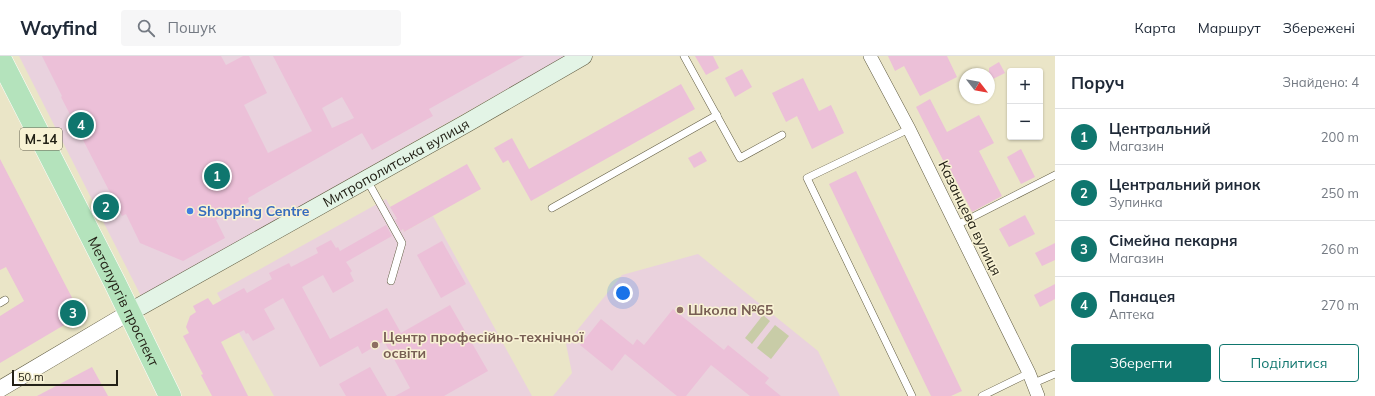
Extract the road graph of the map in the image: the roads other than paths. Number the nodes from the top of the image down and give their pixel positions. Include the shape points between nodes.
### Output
1 (583, 56) edge
2 (684, 56) edge
3 (870, 56) edge
4 (0, 58) edge
5 (717, 115) junction
6 (909, 129) junction
7 (782, 135) dead end
8 (1055, 175) edge
9 (366, 179) junction
10 (552, 208) dead end
11 (955, 226) junction
12 (391, 282) dead end
13 (130, 312) junction
14 (1055, 374) edge
15 (1031, 378) junction
16 (0, 389) edge
17 (170, 396) edge
18 (912, 396) edge
19 (982, 396) edge
20 (1038, 396) edge

1 - 9 main road, Митрополитська вулиця
2 - 5 lane
3 - 6 street, Казанцева вулиця
4 - 13 highway, Металургів проспект / М-14
5 - 7 lane via 740,158
5 - 10 lane
6 - 11 street, Казанцева вулиця
6 - 18 lane via 807,178
8 - 11 lane
9 - 12 lane via 402,243
9 - 13 main road, Митрополитська вулиця
11 - 15 street, Казанцева вулиця
13 - 16 street, Митрополитська вулиця
13 - 17 highway, Металургів проспект / М-14
14 - 15 lane
15 - 19 lane
15 - 20 street, Казанцева вулиця

